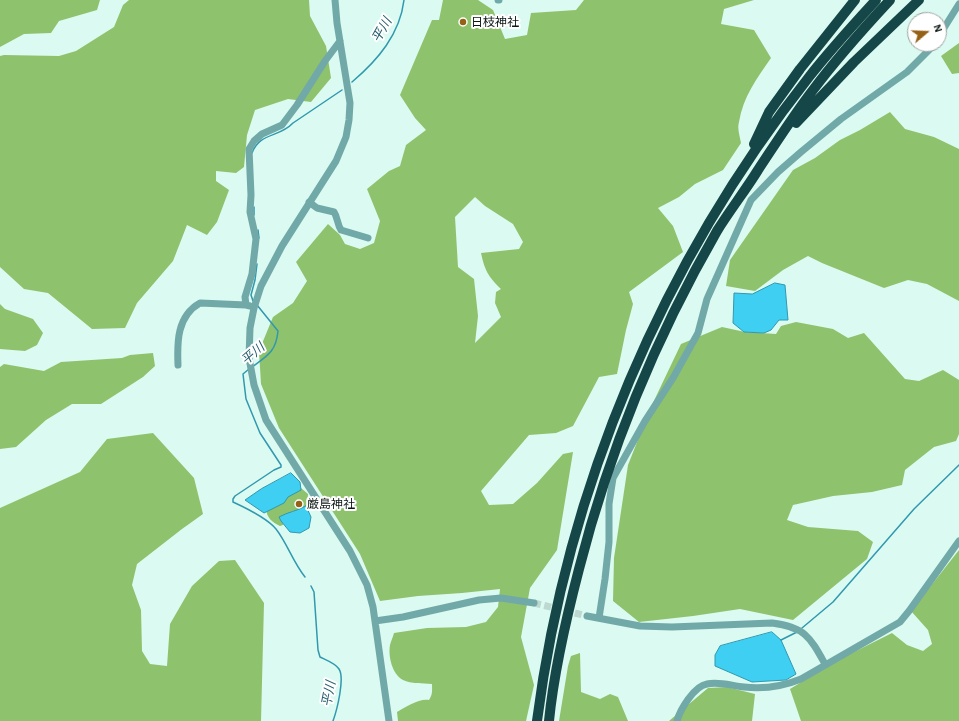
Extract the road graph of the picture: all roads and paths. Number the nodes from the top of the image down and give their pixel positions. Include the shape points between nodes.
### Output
1 (335, 0) edge
2 (847, 0) edge
3 (855, 0) edge
4 (876, 0) edge
5 (890, 0) edge
6 (919, 0) edge
7 (926, 0) edge
8 (959, 4) edge
9 (899, 19) junction
10 (947, 23) edge
11 (340, 41) junction
12 (928, 52) edge
13 (800, 70) junction
14 (769, 154) junction
15 (309, 202) junction
16 (707, 226) junction
17 (368, 238) dead end
18 (246, 305) junction
19 (255, 305) junction
20 (178, 365) dead end
21 (959, 541) edge
22 (534, 603) tunnel mouth
23 (587, 616) tunnel mouth
24 (599, 618) junction
25 (375, 622) junction
26 (825, 664) junction
27 (389, 721) edge
28 (537, 721) edge
29 (549, 721) edge
30 (676, 721) edge

1 - 11 street
2 - 13 highway
3 - 13 highway
4 - 16 highway via 786,107
5 - 14 highway via 813,90
6 - 9 highway
7 - 9 highway
8 - 10 street
9 - 14 highway via 848,67 800,119 782,143
11 - 15 street via 350,103 348,129 342,150
11 - 18 street via 282,125 262,134 249,149 250,212 256,239
12 - 24 street via 907,72 841,119 801,152 751,200 708,299 698,333 613,478 606,579
13 - 16 highway via 769,112 752,149 720,198
14 - 29 highway via 718,230 695,272 672,315 631,407 605,476 572,594
15 - 17 street via 317,208 334,212 341,230
15 - 19 street via 263,281
16 - 28 highway via 659,314 619,406 596,469 568,559 541,688
18 - 19 street
18 - 20 street via 200,303 194,306 182,323 178,337
19 - 25 street via 250,328 250,364 256,395 266,420 356,562 370,595
21 - 26 street via 900,622
22 - 25 street via 501,598 479,600
23 - 24 street
24 - 26 street via 640,626 772,623 788,625 811,639
25 - 27 street
26 - 30 street via 801,679 786,684 749,687 707,684 701,686 689,699

